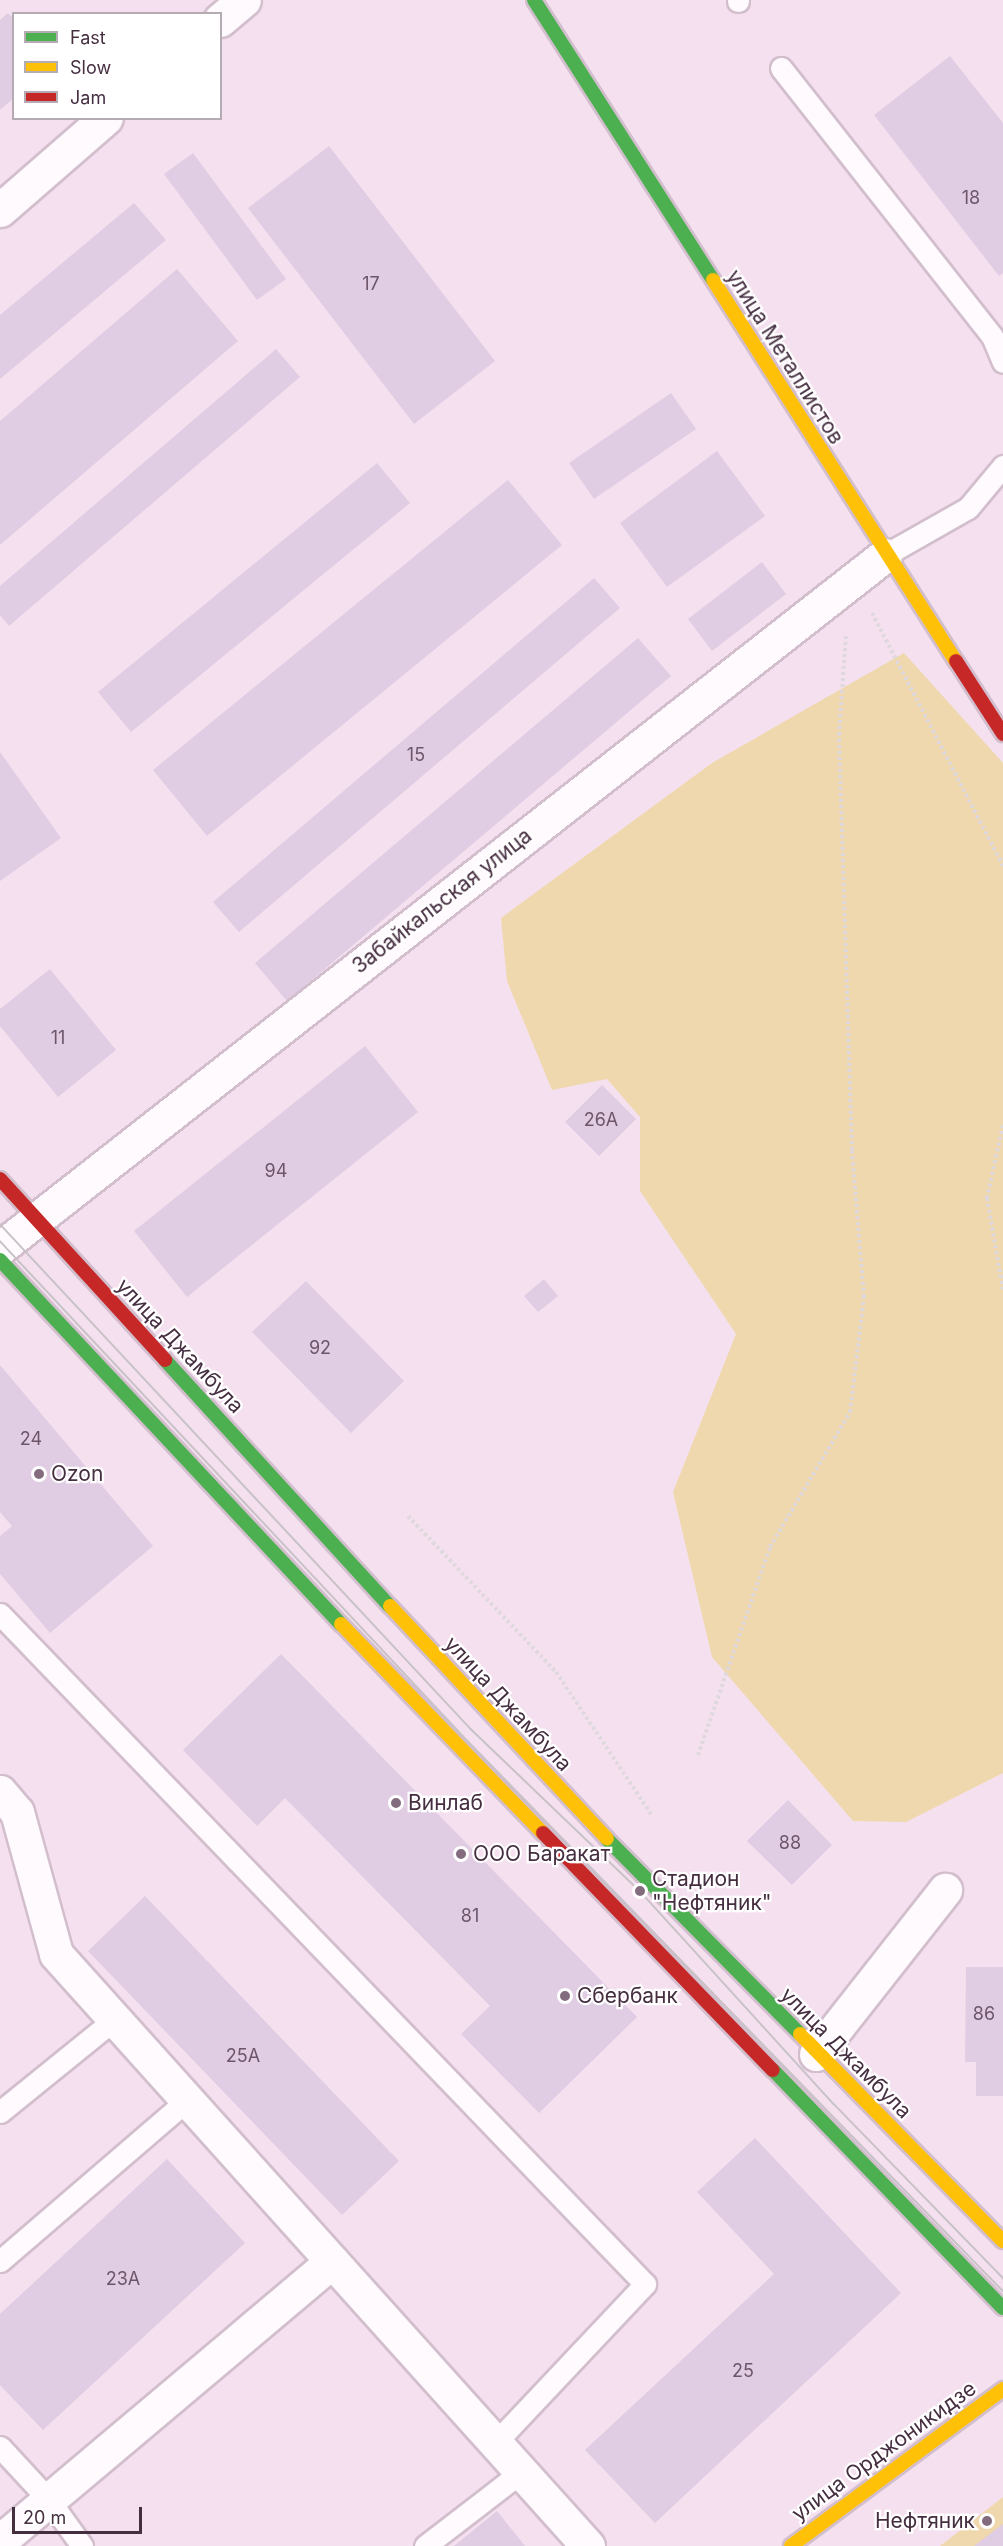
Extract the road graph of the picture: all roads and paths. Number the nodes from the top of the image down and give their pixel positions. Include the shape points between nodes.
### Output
1 (244, 0) edge
2 (534, 0) edge
3 (222, 18) edge
4 (781, 68) dead end
5 (104, 120) edge
6 (0, 210) edge
7 (1003, 362) edge
8 (1003, 466) edge
9 (885, 555) junction
10 (859, 576) junction
11 (1003, 734) edge
12 (1003, 866) edge
13 (1003, 1125) edge
14 (0, 1179) edge
15 (35, 1219) junction
16 (0, 1248) edge
17 (0, 1260) edge
18 (1003, 1290) edge
19 (408, 1516) dead end
20 (0, 1614) edge
21 (698, 1755) dead end
22 (0, 1792) edge
23 (651, 1814) dead end
24 (945, 1890) dead end
25 (115, 2019) junction
26 (816, 2054) junction
27 (187, 2100) junction
28 (0, 2112) edge
29 (1003, 2241) edge
30 (1, 2258) edge
31 (332, 2261) junction
32 (1003, 2308) edge
33 (1003, 2389) edge
34 (495, 2443) junction
35 (0, 2447) edge
36 (521, 2472) junction
37 (49, 2500) junction
38 (0, 2541) edge
39 (82, 2546) edge
40 (425, 2546) edge
41 (588, 2546) edge
42 (791, 2546) edge

1 - 3 street
2 - 9 street, улица Металлистов
4 - 7 lane via 992,336
5 - 6 street
8 - 9 lane via 968,508
9 - 10 street, Забайкальская улица
9 - 11 street, улица Металлистов
10 - 12 path via 878,629
10 - 15 street, Забайкальская улица
10 - 21 path via 848,619 839,735 852,1150 864,1297 850,1412 770,1547
13 - 18 path via 987,1198
14 - 15 street, улица Джамбула
15 - 16 street, Забайкальская улица
15 - 26 street, улица Джамбула via 548,1779
17 - 32 street via 325,1607
19 - 23 path via 556,1672
20 - 34 lane via 645,2284
22 - 25 street via 17,1812 56,1954
24 - 26 street
25 - 27 street
25 - 28 lane
26 - 29 street, улица Джамбула
27 - 30 lane
27 - 31 street
31 - 34 street
31 - 37 street
33 - 42 street, улица Орджоникидзе
34 - 36 street
35 - 37 lane
36 - 40 lane
36 - 41 street
37 - 38 street
37 - 39 lane

